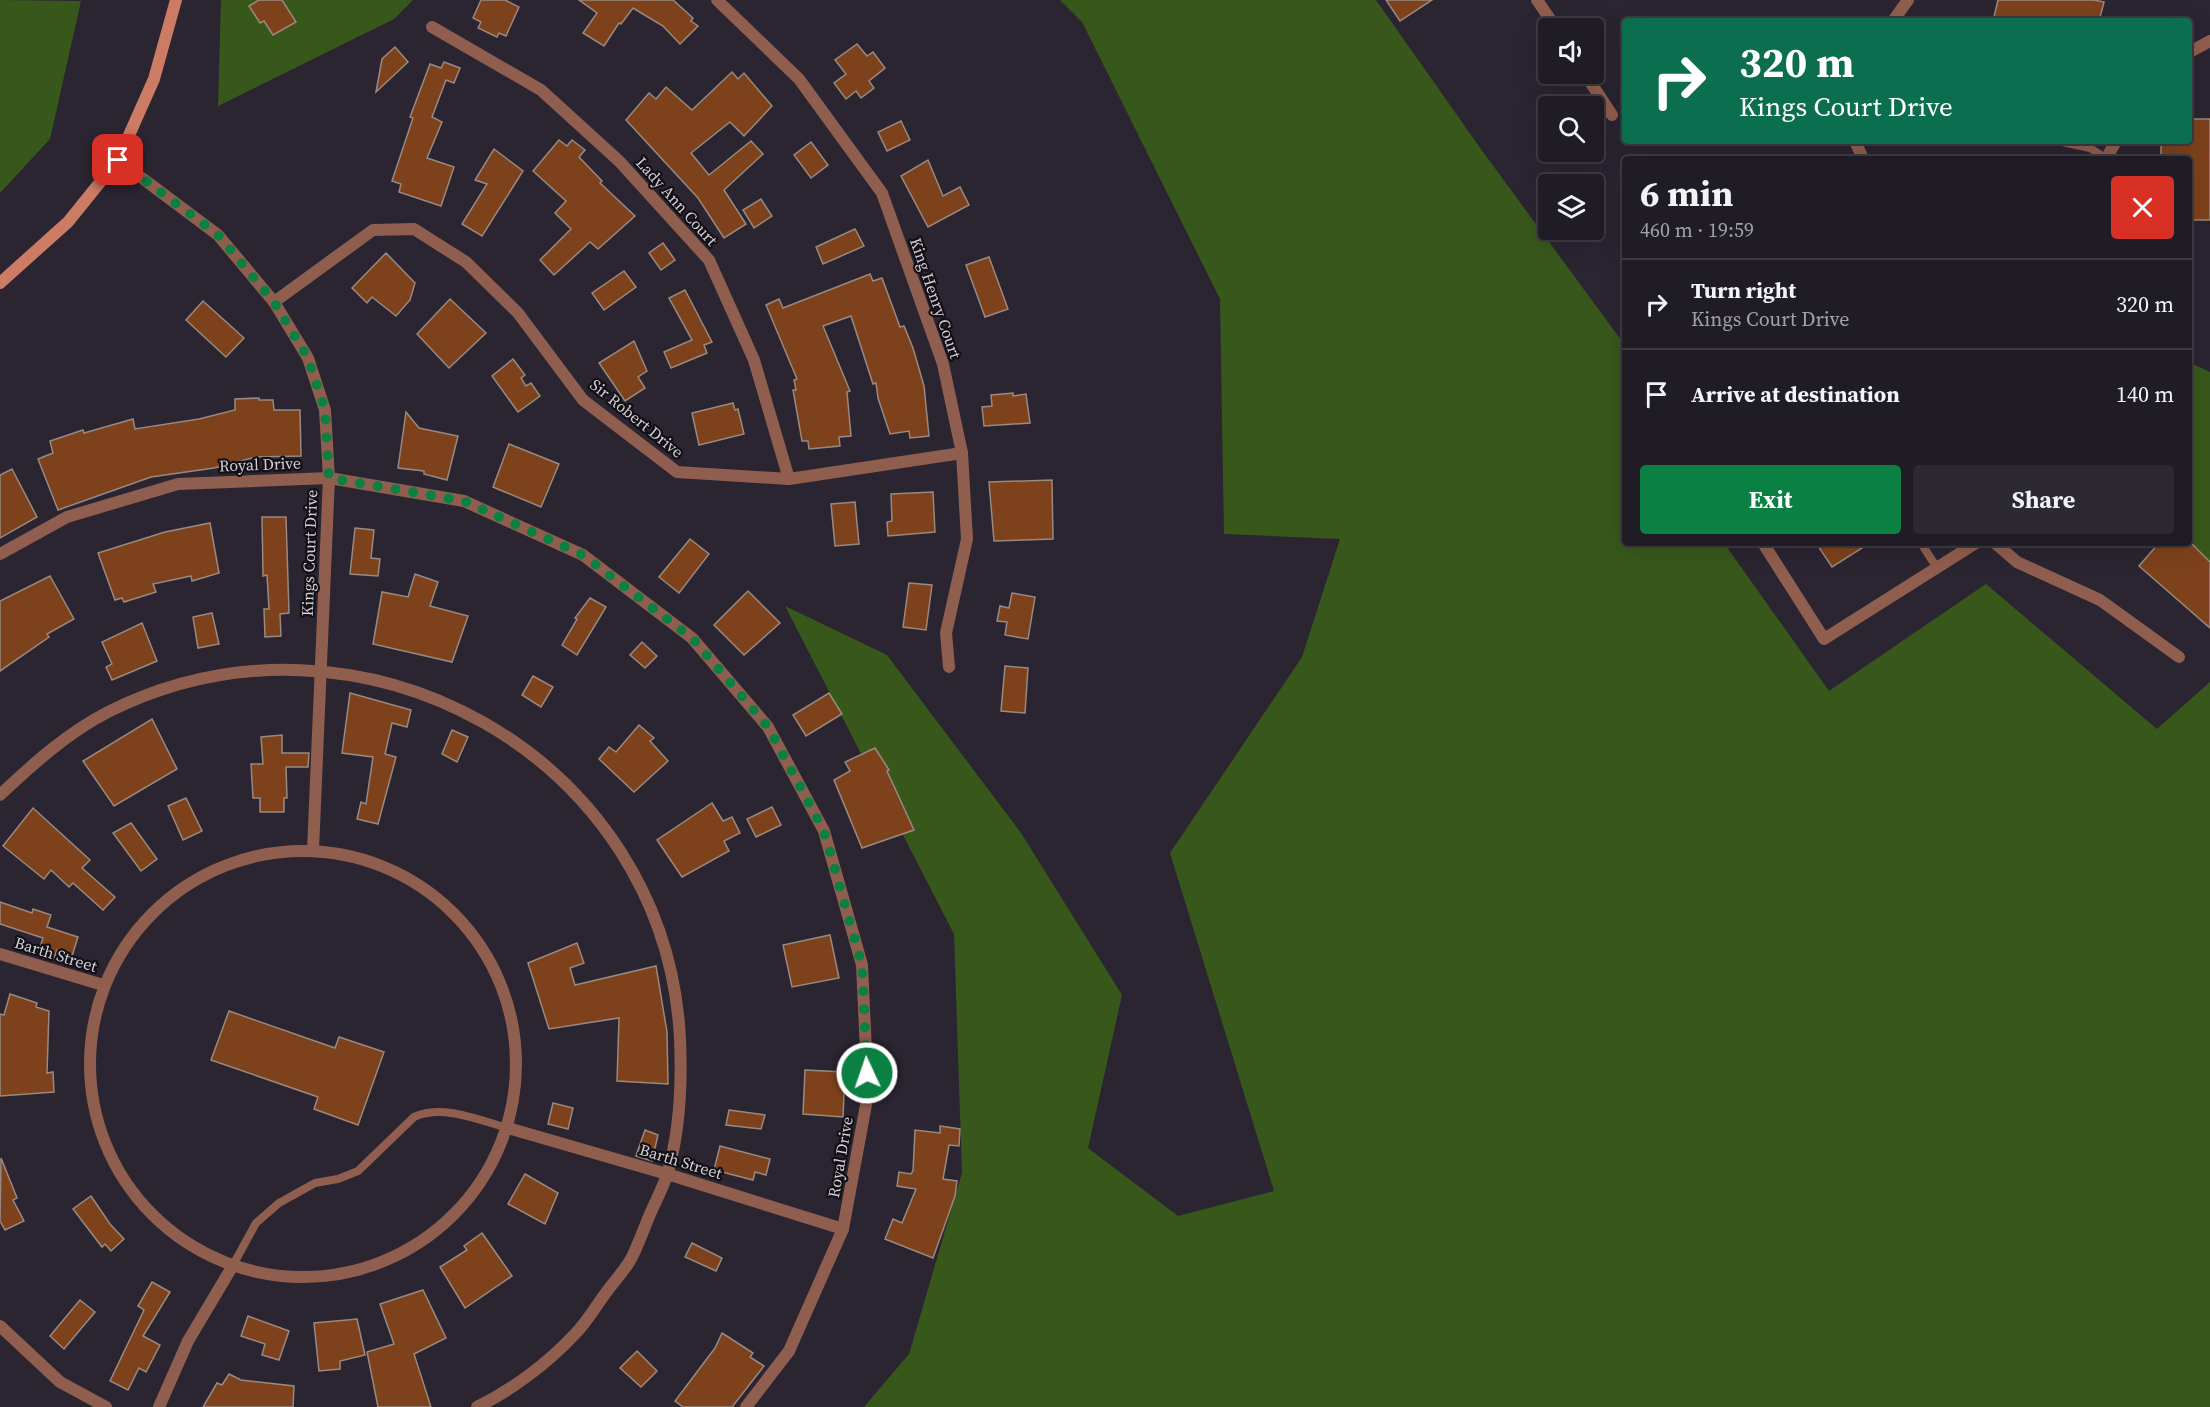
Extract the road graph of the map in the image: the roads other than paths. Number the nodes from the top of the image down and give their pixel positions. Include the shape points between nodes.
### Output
1 (176, 0) edge
2 (717, 0) edge
3 (1537, 0) edge
4 (1908, 0) edge
5 (1549, 18) edge
6 (1895, 18) edge
7 (432, 27) dead end
8 (2210, 41) edge
9 (2192, 51) edge
10 (1592, 84) edge
11 (1612, 115) dead end
12 (2072, 144) edge
13 (2102, 156) edge
14 (118, 160) junction
15 (0, 283) edge
16 (274, 302) junction
17 (962, 453) junction
18 (329, 478) junction
19 (789, 479) junction
20 (1765, 546) edge
21 (1923, 546) edge
22 (1971, 546) edge
23 (1998, 546) edge
24 (0, 554) edge
25 (1937, 568) junction
26 (2179, 657) dead end
27 (949, 667) dead end
28 (321, 670) junction
29 (0, 795) edge
30 (313, 850) junction
31 (0, 954) edge
32 (103, 985) junction
33 (508, 1128) junction
34 (667, 1174) junction
35 (843, 1229) junction
36 (232, 1267) junction
37 (0, 1326) edge
38 (106, 1407) edge
39 (159, 1407) edge
40 (477, 1407) edge
41 (746, 1407) edge

1 - 14 main road via 153,79
2 - 17 street, King Henry Court via 799,79 882,193 943,364
3 - 5 street
4 - 6 street
7 - 19 street, Lady Ann Court via 541,90 619,161 709,260 754,360
8 - 9 street
10 - 11 street
12 - 13 lane via 2090,148
14 - 15 main road via 68,222
14 - 16 street, Kings Court Drive via 218,235
16 - 18 street, Kings Court Drive via 308,358 325,410
16 - 19 street, Sir Robert Drive via 373,230 414,229 466,262 518,314 583,400 677,472
17 - 19 street, Sir Robert Drive
17 - 27 street, King Henry Court via 968,539 946,633
18 - 24 street, Royal Drive via 178,484 66,517
18 - 28 street, Kings Court Drive
18 - 35 street, Royal Drive via 464,501 583,555 692,638 768,727 824,831 862,965 868,1094
20 - 25 street via 1824,639
21 - 25 lane
22 - 25 street
23 - 26 street via 2017,562 2100,600
28 - 29 street via 248,670 175,685 107,712 45,752
28 - 30 street, Kings Court Drive
28 - 34 street via 406,687 486,722 556,774 613,840 654,917 678,1001 682,1088
30 - 32 street via 260,854 209,871 165,899 129,939
30 - 33 street via 377,863 433,894 478,941 507,999 517,1064
31 - 32 street, Barth Street
32 - 36 street via 88,1052 96,1121 124,1183 171,1234
33 - 34 street, Barth Street
33 - 36 lane via 446,1111 425,1111 414,1116 358,1171 315,1183 279,1203 256,1223
33 - 36 street via 488,1173 459,1212 421,1244 386,1262 329,1278 279,1278
34 - 35 street, Barth Street
34 - 40 street via 631,1259 576,1334 505,1393
35 - 41 street, Royal Drive via 789,1352
36 - 39 street via 188,1341
37 - 38 street via 60,1382

